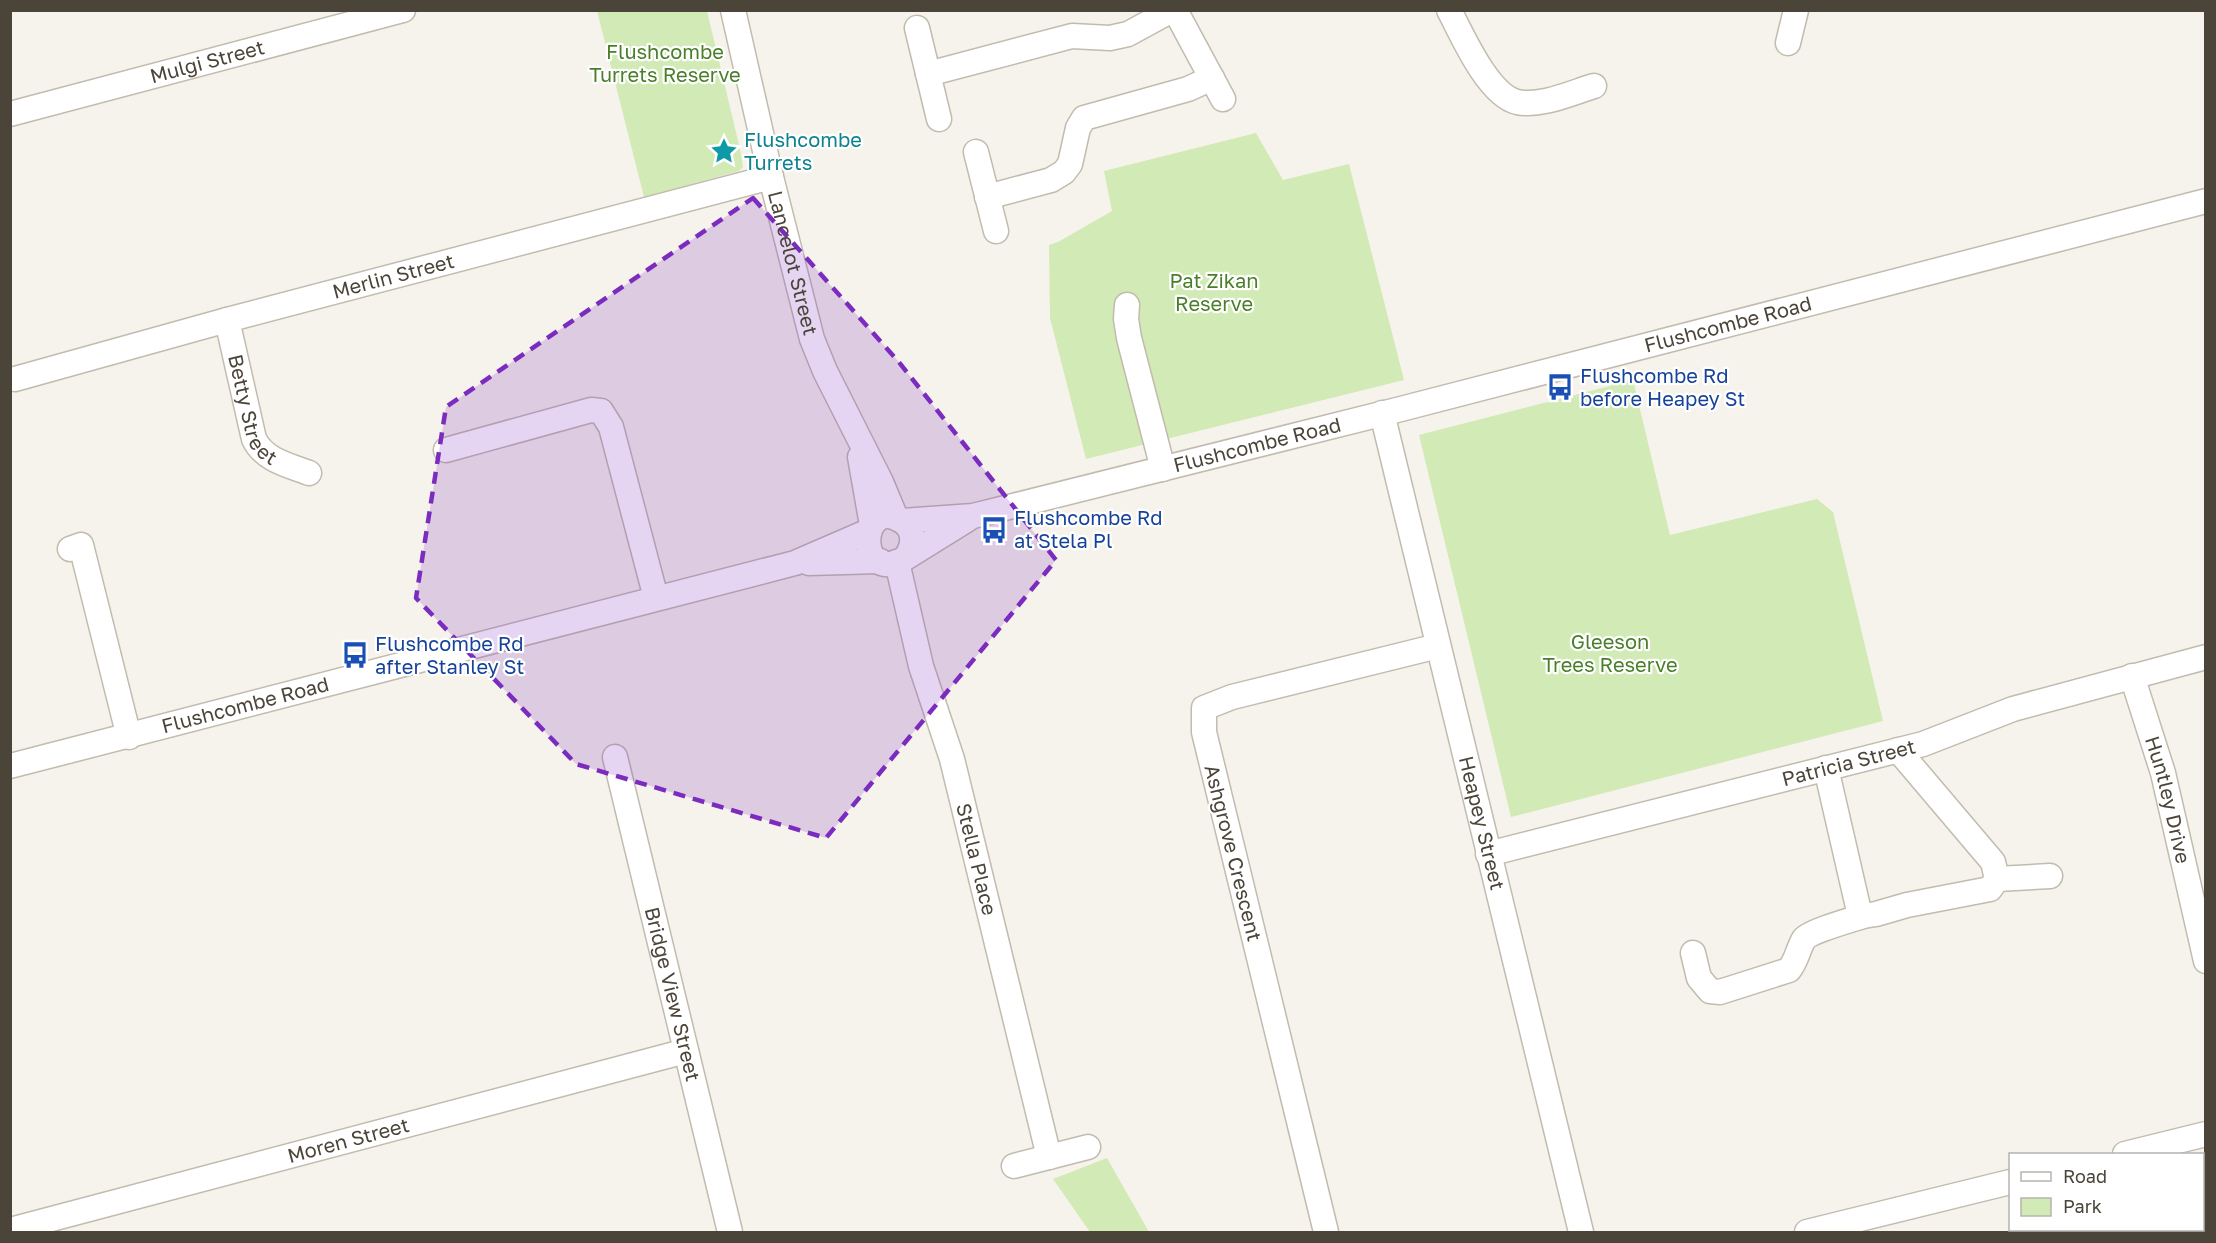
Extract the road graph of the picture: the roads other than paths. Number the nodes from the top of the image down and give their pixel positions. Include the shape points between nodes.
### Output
1 (403, 10) edge
2 (733, 10) edge
3 (1173, 10) edge
4 (1449, 10) edge
5 (1796, 10) edge
6 (917, 28) dead end
7 (1788, 43) dead end
8 (928, 74) junction
9 (1594, 86) dead end
10 (10, 114) edge
11 (939, 119) dead end
12 (976, 152) dead end
13 (771, 177) junction
14 (987, 197) junction
15 (2205, 201) edge
16 (996, 231) dead end
17 (1127, 305) dead end
18 (226, 320) junction
19 (15, 379) dead end
20 (1382, 413) junction
21 (858, 437) junction
22 (446, 450) dead end
23 (1163, 469) junction
24 (309, 473) dead end
25 (973, 516) junction
26 (899, 520) junction
27 (870, 528) junction
28 (70, 549) dead end
29 (894, 560) junction
30 (795, 563) junction
31 (656, 598) junction
32 (1438, 646) junction
33 (2205, 657) edge
34 (2132, 676) junction
35 (129, 737) junction
36 (1898, 750) junction
37 (615, 757) dead end
38 (10, 766) edge
39 (1826, 768) junction
40 (1488, 854) junction
41 (2050, 876) dead end
42 (1997, 879) junction
43 (1863, 916) junction
44 (1693, 953) dead end
45 (2205, 960) edge
46 (686, 1051) junction
47 (2205, 1134) edge
48 (1088, 1147) dead end
49 (2133, 1153) edge
50 (1049, 1157) junction
51 (1014, 1166) dead end
52 (2009, 1182) edge
53 (10, 1230) edge
54 (730, 1233) edge
55 (1326, 1233) edge
56 (1581, 1233) edge
57 (1807, 1233) edge

1 - 10 street, Mulgi Street
2 - 13 street, Lancelot Street
3 - 8 street via 1128,34 1110,38 1072,36
3 - 14 street via 1218,88 1188,89 1084,118 1065,172 1051,180
4 - 9 street via 1483,72 1505,96 1517,102 1540,102
5 - 7 street
6 - 8 street
8 - 11 street
12 - 14 street
13 - 18 street, Merlin Street
13 - 21 street, Lancelot Street via 812,339
14 - 16 street
15 - 20 street, Flushcombe Road
17 - 23 street via 1129,338
18 - 19 street, Merlin Street
18 - 24 street, Betty Street via 257,446 278,461
20 - 23 street, Flushcombe Road
20 - 32 street, Heapey Street
21 - 26 street, Lancelot Street
21 - 27 street, Lancelot Street
22 - 31 street via 591,410 601,411 611,427
23 - 25 street, Flushcombe Road
25 - 26 street, Flushcombe Road
25 - 29 street, Flushcombe Road
26 - 27 street via 883,518
26 - 29 street via 911,531 912,545
27 - 29 street via 870,552
27 - 30 street, Flushcombe Road
28 - 35 street via 81,545
29 - 30 street, Flushcombe Road
29 - 50 street, Stella Place via 924,676 952,759
30 - 31 street, Flushcombe Road
31 - 35 street, Flushcombe Road
32 - 40 street, Heapey Street
32 - 55 street, Ashgrove Crescent via 1232,697 1204,708 1204,732
33 - 34 street, Patricia Street
34 - 36 street, Patricia Street via 2013,709
34 - 45 street, Huntley Drive via 2163,773
35 - 38 street, Flushcombe Road
36 - 39 street, Patricia Street
36 - 42 street via 1994,862
37 - 46 street, Bridge View Street
39 - 40 street, Patricia Street
39 - 43 street
40 - 56 street, Heapey Street
41 - 42 street
42 - 43 street via 1990,889
43 - 44 street via 1805,936 1789,970 1720,993 1710,991 1699,978
46 - 53 street, Moren Street
46 - 54 street, Bridge View Street
47 - 49 street
48 - 50 street
50 - 51 street
52 - 57 street

